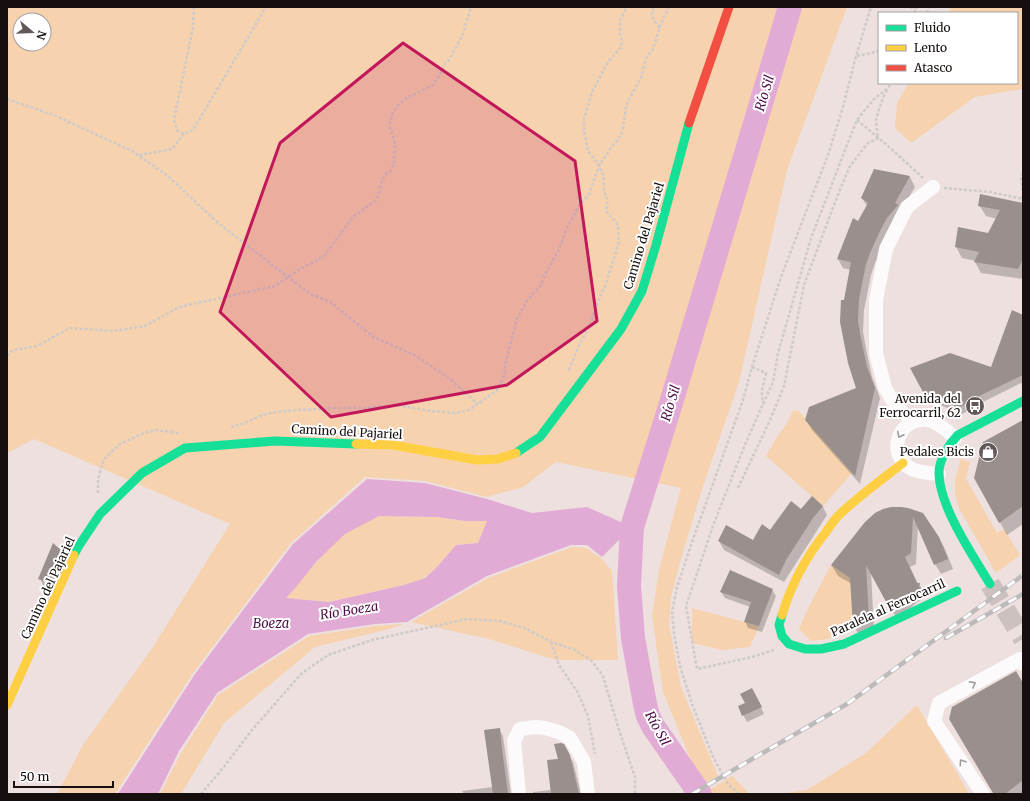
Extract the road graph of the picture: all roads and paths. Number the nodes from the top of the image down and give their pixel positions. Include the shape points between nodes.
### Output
1 (194, 7) edge
2 (266, 7) edge
3 (471, 7) edge
4 (627, 7) edge
5 (654, 7) edge
6 (669, 7) edge
7 (729, 7) edge
8 (871, 7) edge
9 (910, 7) edge
10 (916, 8) edge
11 (660, 28) junction
12 (878, 51) edge
13 (856, 56) junction
14 (890, 84) edge
15 (888, 88) junction
16 (7, 100) edge
17 (857, 120) junction
18 (184, 134) junction
19 (878, 138) junction
20 (138, 155) junction
21 (599, 166) junction
22 (1023, 173) edge
23 (933, 187) junction
24 (1023, 192) edge
25 (1023, 199) edge
26 (288, 277) junction
27 (7, 356) edge
28 (752, 367) junction
29 (569, 370) dead end
30 (1023, 401) edge
31 (478, 404) junction
32 (764, 404) junction
33 (914, 421) junction
34 (229, 427) dead end
35 (183, 433) dead end
36 (955, 438) junction
37 (903, 463) junction
38 (939, 474) junction
39 (738, 488) dead end
40 (100, 514) junction
41 (990, 584) tunnel mouth
42 (957, 590) dead end
43 (551, 642) junction
44 (789, 644) junction
45 (1021, 662) edge
46 (7, 705) edge
47 (595, 760) dead end
48 (201, 794) edge
49 (520, 794) edge
50 (588, 794) edge
51 (635, 794) edge
52 (739, 794) edge
53 (983, 794) edge

1 - 18 path via 193,27 174,120 178,130
2 - 18 path via 193,130
3 - 26 path via 462,34 433,85 407,98 393,112 390,126 395,145 394,164 382,180 376,200 353,217 324,256
4 - 21 path via 620,20 621,47 608,62 592,92 584,119 588,152
5 - 11 path via 653,21
6 - 11 path
7 - 40 street, Camino del Pajariel via 691,114 642,291 621,329 540,437 518,452 498,459 477,460 393,445 275,441 185,448 142,473
8 - 13 path
9 - 10 path
11 - 21 path via 653,49 644,62 641,78 628,101 624,129
12 - 13 path
13 - 28 path via 844,107 829,152 781,277
14 - 15 path
15 - 17 path via 873,100
15 - 19 path via 876,120
16 - 20 path via 56,116
17 - 19 path
17 - 32 path via 811,238 778,353 773,382
18 - 20 path via 172,149
19 - 23 path
19 - 39 path via 867,144 850,166 804,285 784,386
20 - 26 path via 168,176 218,223
21 - 29 path via 608,200 606,211 618,225 619,243 590,325
21 - 31 path via 589,194 578,206 541,285 526,302 517,319 500,385 494,394
22 - 24 path
23 - 25 path via 990,192
23 - 33 street via 906,207 886,249 876,300 876,352 885,388 897,408
24 - 25 path
26 - 27 path via 275,286 179,307 145,326 113,331 70,328 37,346 13,350
26 - 31 path via 310,294 329,300 372,336 416,356 450,379
28 - 32 path via 766,373 761,392
28 - 52 path via 743,400 679,580 672,612 680,666 692,704 713,758 728,784
30 - 36 street
31 - 34 path via 469,410 455,413 395,405 271,412
32 - 44 path via 716,516 686,606 697,669 752,657
33 - 36 street via 927,420 946,429
33 -> 37 street via 899,434 896,446
35 - 40 path via 156,430 144,433 120,444 104,459 98,479
36 - 38 street via 940,465
37 - 38 street via 921,472
37 - 44 street via 838,516 816,544 798,574 779,625 782,636
38 - 41 street via 948,507
40 - 46 street, Camino del Pajariel via 78,547
42 - 44 street, Paralela al Ferrocarril via 844,644 821,649 805,649
43 - 47 path via 559,665 577,691 588,716
43 - 48 path via 500,621 467,619 372,640 328,655 301,674
43 - 51 path via 573,649 591,660 603,676 635,777
53 -> 45 street via 934,721 939,703
49 - 50 street via 514,741 520,728 536,726 570,738 584,762

